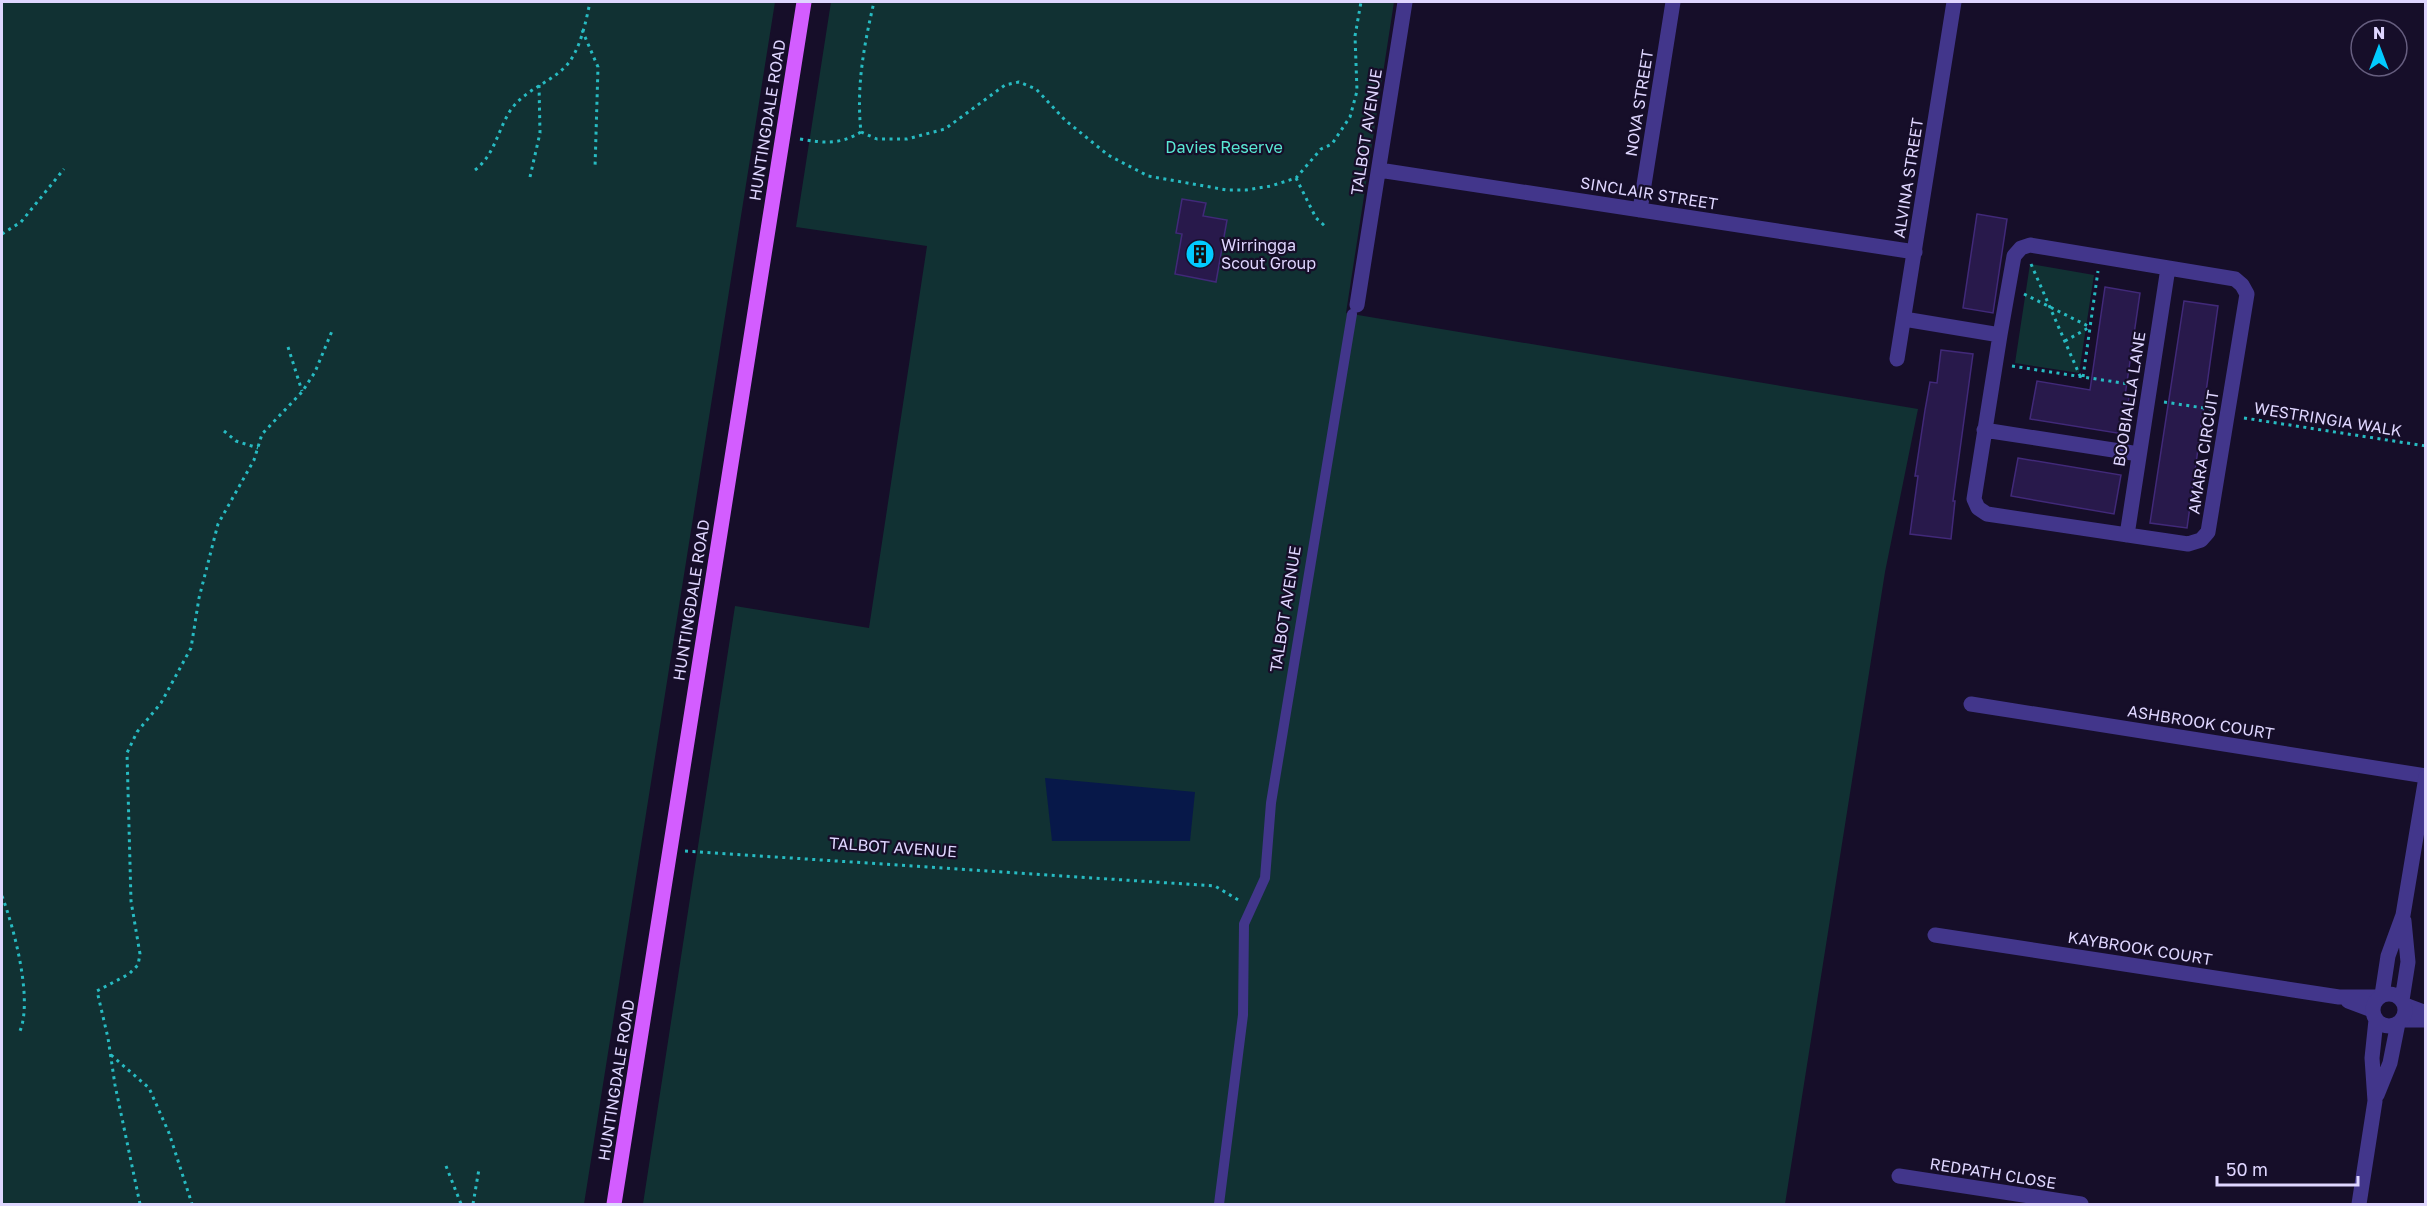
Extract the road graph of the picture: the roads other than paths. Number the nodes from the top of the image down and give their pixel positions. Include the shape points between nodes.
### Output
1 (804, 2) edge
2 (1405, 2) edge
3 (1673, 2) edge
4 (1954, 2) edge
5 (1378, 170) junction
6 (1640, 210) junction
7 (1915, 252) junction
8 (2168, 268) junction
9 (1355, 309) joint
10 (1904, 319) junction
11 (2000, 335) junction
12 (1897, 359) dead end
13 (1984, 429) junction
14 (2139, 454) junction
15 (2127, 535) junction
16 (1971, 704) dead end
17 (2426, 776) edge
18 (2403, 915) junction
19 (1935, 935) dead end
20 (2377, 1005) junction
21 (2402, 1012) junction
22 (2426, 1012) edge
23 (2426, 1020) edge
24 (2375, 1101) junction
25 (1899, 1176) dead end
26 (614, 1204) edge
27 (1219, 1204) edge
28 (2081, 1204) edge
29 (2359, 1204) edge

1 - 26 main road, HUNTINGDALE ROAD
2 - 5 street, TALBOT AVENUE
3 - 6 street, NOVA STREET
4 - 7 street, ALVINA STREET
5 - 6 street, SINCLAIR STREET
5 - 9 street, TALBOT AVENUE
6 - 7 street, SINCLAIR STREET
7 - 10 street, ALVINA STREET
8 - 11 street, AMARA CIRCUIT via 2030,245 2021,248 2014,256
8 - 14 street, BOOBIALLA LANE
8 - 15 street, AMARA CIRCUIT via 2235,279 2247,294 2208,532 2201,540 2188,544
9 - 27 lane, TALBOT AVENUE via 1271,803 1265,878 1244,924 1243,1015
10 - 11 street
10 - 12 street, ALVINA STREET
11 - 13 street, AMARA CIRCUIT
13 - 14 street
13 - 15 street, AMARA CIRCUIT via 1974,499 1978,508 1987,514
14 - 15 street, BOOBIALLA LANE
16 - 17 street, ASHBROOK COURT
17 - 18 street
18 - 20 street via 2388,956
18 - 21 street via 2408,962
19 - 20 street, KAYBROOK COURT
20 - 21 street via 2393,994
20 - 21 street via 2384,1025
20 - 24 street via 2372,1058
21 - 22 street
21 - 23 street
21 - 24 street via 2390,1062
24 - 29 street
25 - 28 street, REDPATH CLOSE

